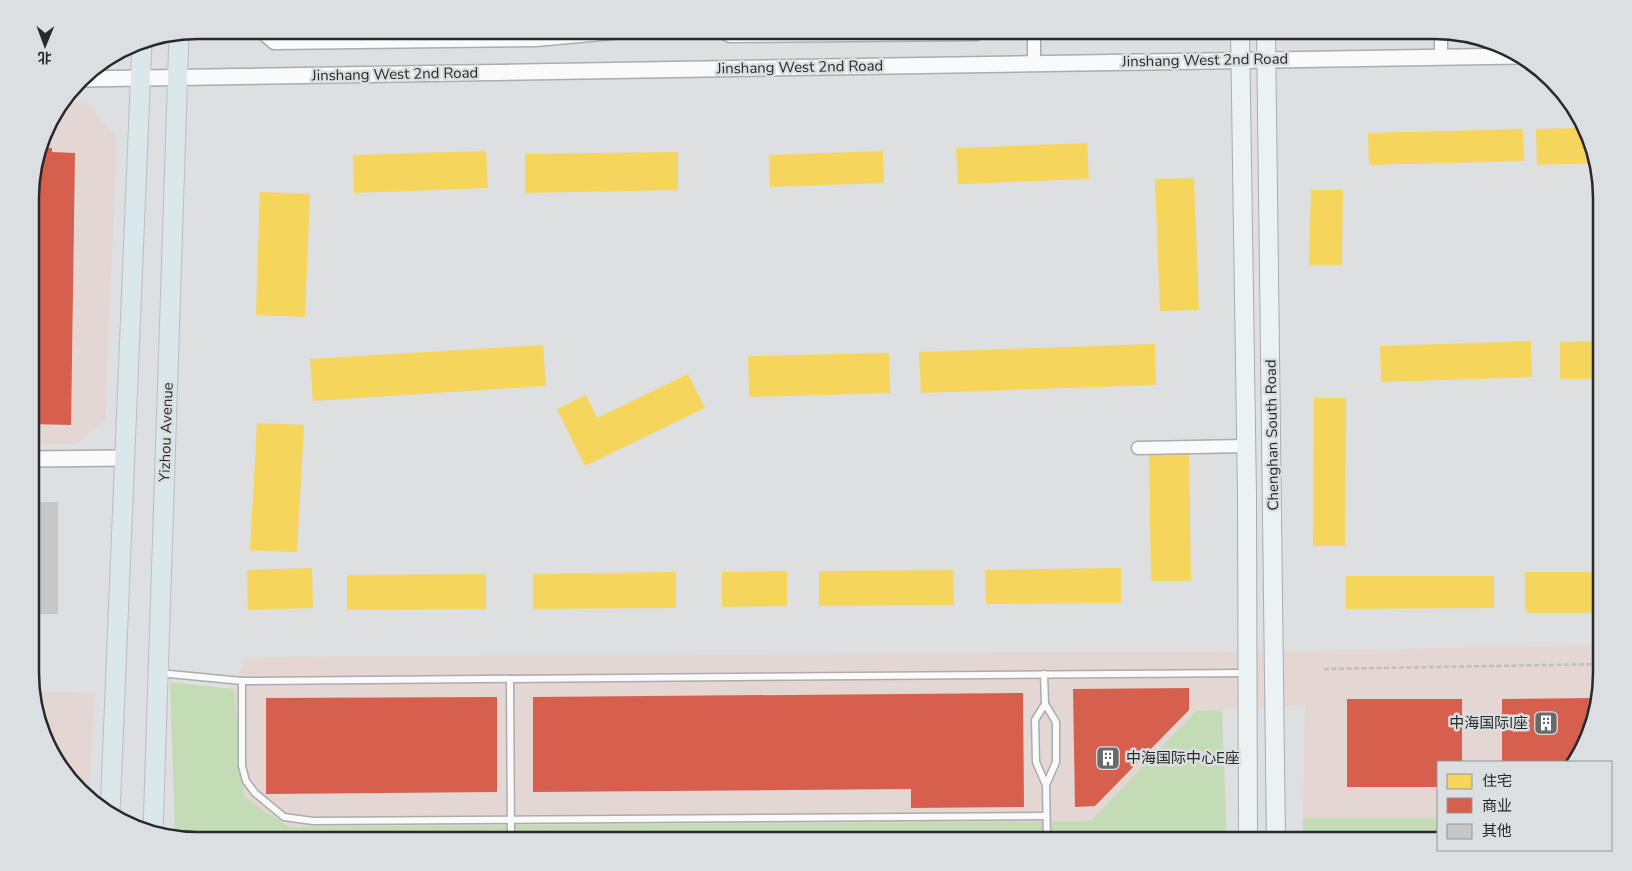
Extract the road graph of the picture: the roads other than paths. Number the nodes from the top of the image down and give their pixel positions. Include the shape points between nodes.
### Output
1 (269, 39) edge
2 (547, 39) edge
3 (1034, 39) edge
4 (1240, 39) edge
5 (1266, 39) edge
6 (1441, 39) edge
7 (179, 40) edge
8 (142, 49) edge
9 (1441, 56) junction
10 (1507, 56) edge
11 (1240, 59) junction
12 (1266, 60) junction
13 (1034, 63) junction
14 (141, 78) junction
15 (177, 78) junction
16 (93, 79) edge
17 (1246, 446) junction
18 (1138, 448) dead end
19 (39, 458) edge
20 (124, 458) junction
21 (158, 673) junction
22 (1248, 673) junction
23 (1044, 674) junction
24 (510, 679) junction
25 (242, 681) junction
26 (1045, 704) junction
27 (1046, 786) junction
28 (110, 807) edge
29 (1046, 816) junction
30 (511, 820) junction
31 (153, 826) edge
32 (511, 832) edge
33 (1046, 832) edge
34 (1248, 832) edge
35 (1276, 832) edge

1 - 2 street via 274,43
3 - 13 street
4 - 11 main road, Chenghan South Road
5 - 12 main road, Chenghan South Road
6 - 9 street
7 - 15 main road, Yizhou Avenue
8 - 14 main road
9 - 10 street, Jinshang West 2nd Road
9 - 12 street, Jinshang West 2nd Road
11 - 12 street, Jinshang West 2nd Road
11 - 13 street, Jinshang West 2nd Road
11 - 17 main road, Chenghan South Road
12 - 35 main road, Chenghan South Road
13 - 15 street, Jinshang West 2nd Road
14 - 15 street, Jinshang West 2nd Road
14 - 16 street, Jinshang West 2nd Road
14 - 20 main road
15 - 21 main road, Yizhou Avenue
17 - 18 street
17 - 22 main road, Chenghan South Road
19 - 20 street
20 - 28 main road
21 - 25 lane
21 - 31 main road, Yizhou Avenue
22 - 23 lane
22 - 34 main road, Chenghan South Road
23 - 24 lane
23 - 26 lane
24 - 25 lane
24 - 30 lane
25 - 30 lane via 242,766 246,781 255,793 284,817 313,821
26 - 27 lane via 1035,720 1035,736 1036,762
26 - 27 lane via 1056,722 1056,762
27 - 29 lane
29 - 30 lane
29 - 33 lane
30 - 32 lane

